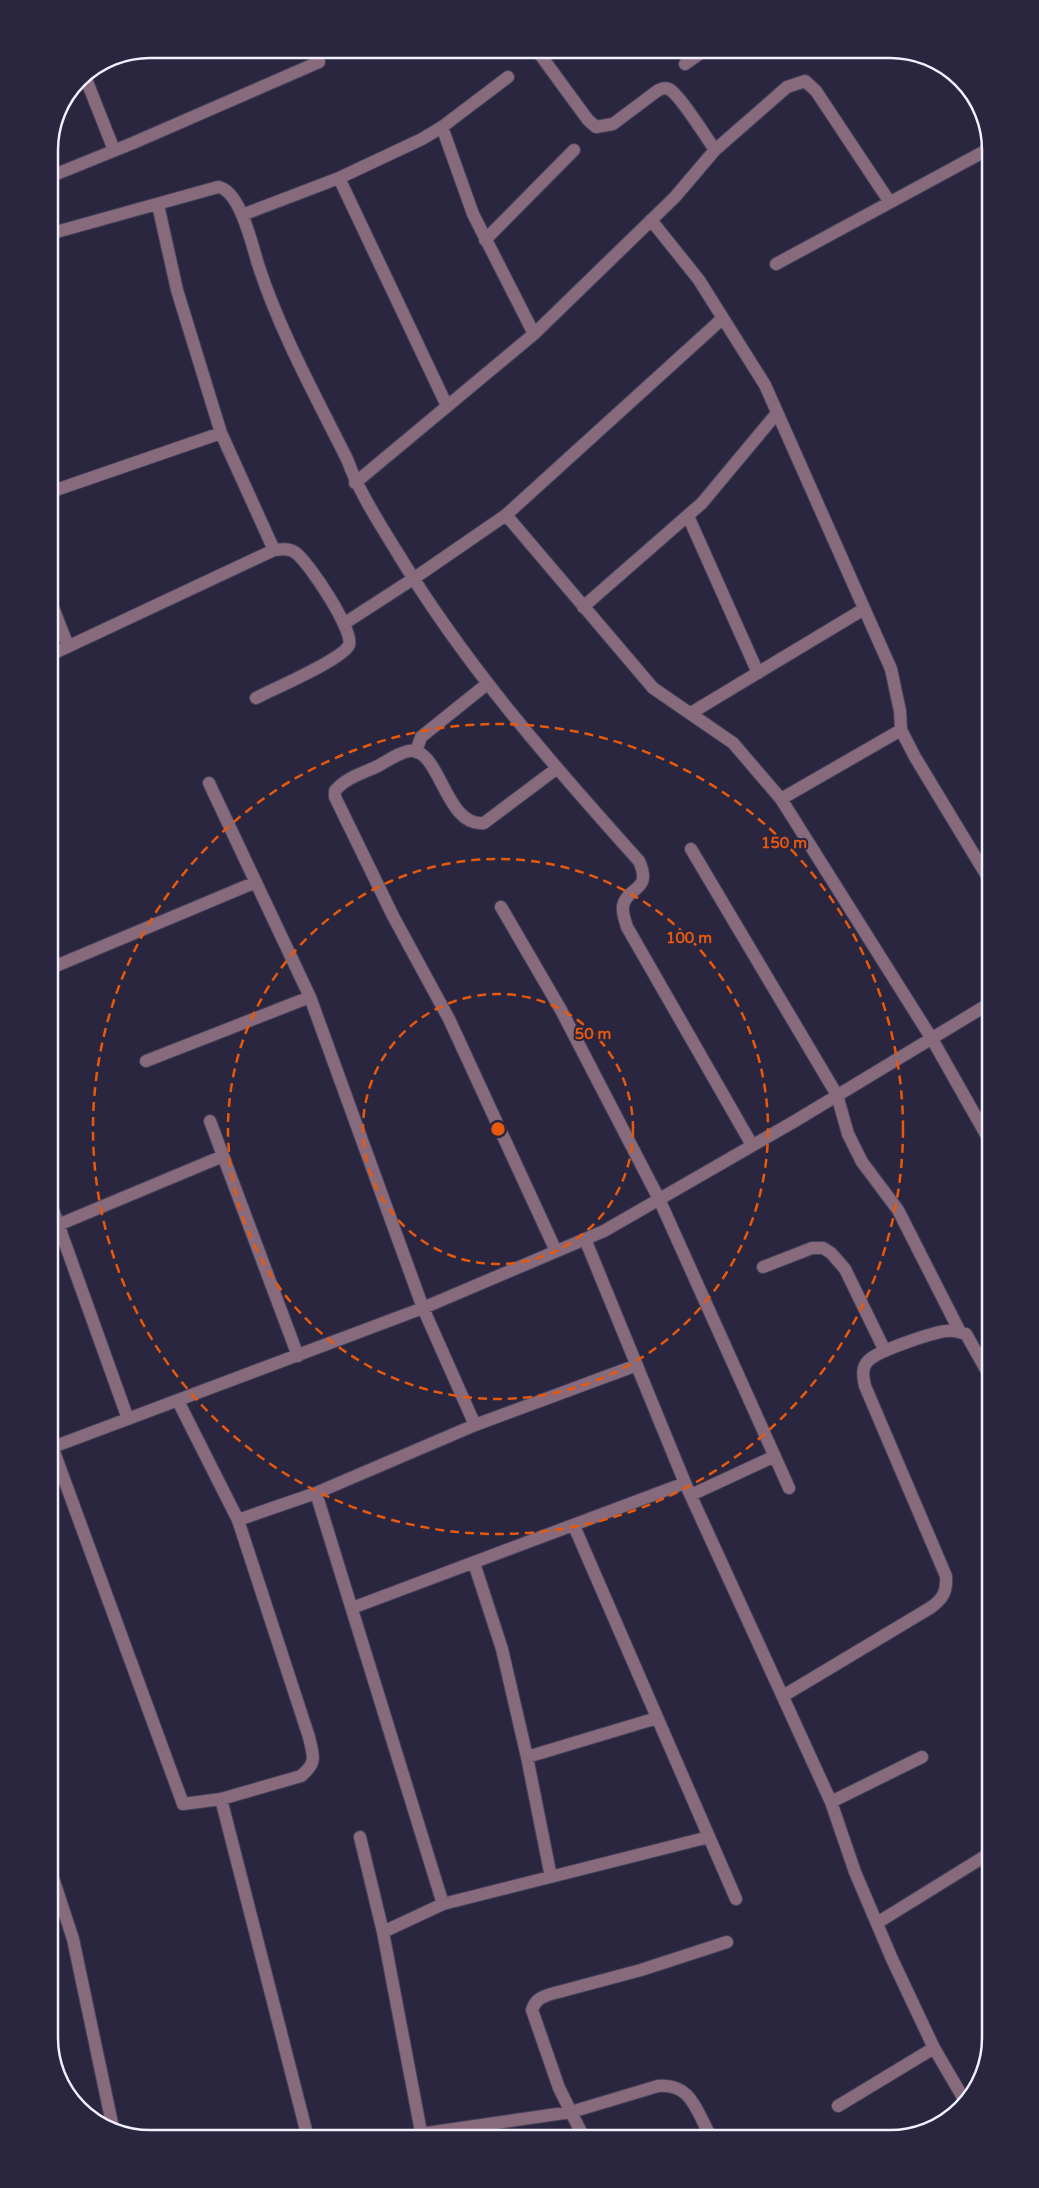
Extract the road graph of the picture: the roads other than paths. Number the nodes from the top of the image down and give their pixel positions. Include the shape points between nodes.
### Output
1 (543, 58) edge
2 (693, 58) edge
3 (319, 62) dead end
4 (685, 64) dead end
5 (508, 77) dead end
6 (87, 82) edge
7 (442, 127) junction
8 (114, 150) junction
9 (574, 150) dead end
10 (715, 150) junction
11 (982, 153) edge
12 (58, 173) edge
13 (339, 178) junction
14 (889, 201) junction
15 (158, 205) junction
16 (242, 215) junction
17 (651, 220) junction
18 (58, 232) edge
19 (485, 240) junction
20 (776, 264) dead end
21 (724, 318) junction
22 (534, 334) junction
23 (447, 406) junction
24 (777, 413) junction
25 (221, 434) junction
26 (355, 483) junction
27 (58, 489) edge
28 (506, 515) junction
29 (688, 516) junction
30 (274, 550) junction
31 (414, 579) junction
32 (583, 607) junction
33 (864, 609) junction
34 (58, 620) edge
35 (345, 623) junction
36 (68, 646) junction
37 (58, 651) edge
38 (758, 673) junction
39 (486, 684) junction
40 (256, 698) dead end
41 (691, 713) junction
42 (901, 730) junction
43 (416, 752) junction
44 (556, 769) junction
45 (209, 782) dead end
46 (781, 799) junction
47 (690, 849) dead end
48 (982, 868) edge
49 (256, 882) junction
50 (501, 907) dead end
51 (58, 965) edge
52 (310, 997) junction
53 (982, 1008) edge
54 (932, 1039) junction
55 (146, 1061) dead end
56 (838, 1095) junction
57 (210, 1121) dead end
58 (982, 1125) edge
59 (752, 1145) junction
60 (223, 1156) junction
61 (659, 1199) junction
62 (58, 1225) joint
63 (585, 1239) junction
64 (556, 1251) junction
65 (764, 1267) dead end
66 (423, 1308) junction
67 (960, 1332) junction
68 (885, 1351) junction
69 (298, 1356) junction
70 (982, 1361) edge
71 (637, 1365) junction
72 (178, 1401) junction
73 (128, 1420) junction
74 (475, 1425) junction
75 (58, 1446) edge
76 (774, 1456) junction
77 (58, 1464) edge
78 (685, 1483) junction
79 (789, 1488) dead end
80 (316, 1493) junction
81 (691, 1496) junction
82 (238, 1520) junction
83 (574, 1526) junction
84 (474, 1563) junction
85 (352, 1608) junction
86 (783, 1696) junction
87 (657, 1718) junction
88 (527, 1757) junction
89 (922, 1757) dead end
90 (221, 1799) junction
91 (830, 1802) junction
92 (360, 1837) dead end
93 (709, 1837) junction
94 (982, 1858) edge
95 (551, 1877) junction
96 (58, 1893) edge
97 (736, 1899) dead end
98 (443, 1904) junction
99 (877, 1923) junction
100 (383, 1932) junction
101 (727, 1942) dead end
102 (934, 2048) junction
103 (961, 2096) edge
104 (838, 2106) dead end
105 (571, 2112) junction
106 (112, 2122) edge
107 (306, 2130) edge
108 (420, 2130) edge
109 (458, 2130) edge
110 (580, 2130) edge
111 (707, 2130) edge

1 - 10 street via 588,120 596,126 613,124 664,88 678,98
2 - 4 street
3 - 8 street
5 - 7 street
6 - 8 street
7 - 13 street
7 - 19 street
8 - 12 street
9 - 19 street
10 - 14 street via 787,87 805,82 816,91
10 - 17 street
11 - 14 street
13 - 16 street
13 - 23 street
14 - 20 street
15 - 16 street via 218,187 232,194
15 - 18 street
15 - 25 street via 177,290
16 - 26 street via 273,309
17 - 21 street via 699,280
17 - 22 street
19 - 22 street
21 - 24 street via 765,385
21 - 28 street
22 - 23 street
23 - 26 street
24 - 29 street
24 - 33 street
25 - 27 street
25 - 30 street
26 - 31 street
28 - 31 street
28 - 32 street
29 - 32 street
29 - 38 street
30 - 35 street via 286,548 296,553
30 - 36 street
31 - 35 street
31 - 39 street
32 - 41 street via 652,688
33 - 38 street
33 - 42 street via 891,669
34 - 36 street
35 - 40 street via 349,638 343,652
36 - 37 street
38 - 41 street
39 - 43 street via 421,738
39 - 44 street
41 - 46 street via 733,743
42 - 46 street
42 - 48 street
43 - 44 street via 430,764 462,816 475,824 495,816
43 - 64 street via 401,754 346,781 335,791 336,804 449,1019
44 - 59 street via 640,861 643,880 623,906 627,927
45 - 49 street
46 - 54 street
47 - 56 street
49 - 51 street
49 - 52 street
50 - 61 street via 561,1010
52 - 55 street
52 - 66 street
53 - 54 street
54 - 56 street
54 - 58 street
56 - 59 street
56 - 67 street via 848,1134 862,1162 898,1210
57 - 60 street
59 - 61 street
60 - 62 street
60 - 69 street
61 - 63 street
61 - 76 street
62 - 73 street
63 - 64 street
63 - 71 street
64 - 66 street
65 - 68 street via 812,1248 823,1248 831,1253 845,1269
66 - 69 street
66 - 74 street
67 - 68 street via 934,1333
67 - 70 street via 973,1343
68 - 86 street via 869,1360 864,1367 865,1386 946,1576 947,1587 942,1599 930,1608
69 - 72 street
71 - 74 street
71 - 78 street
72 - 73 street
72 - 82 street
73 - 75 street
74 - 80 street
76 - 79 street
76 - 81 street
77 - 90 street via 183,1804
78 - 81 street
78 - 83 street
80 - 82 street
80 - 85 street
81 - 86 street
82 - 90 street via 314,1759 311,1768 301,1776
83 - 84 street
83 - 87 street
84 - 85 street
84 - 88 street via 502,1649
85 - 98 street
86 - 91 street
87 - 88 street
87 - 93 street
88 - 95 street
89 - 91 street
90 - 107 street
91 - 99 street
92 - 100 street
93 - 95 street
93 - 97 street
94 - 99 street
95 - 98 street
96 - 106 street via 73,1939
98 - 100 street
99 - 102 street
100 - 108 street
101 - 105 street via 551,1994 534,2003 533,2018
102 - 103 street
102 - 104 street
105 - 109 street
105 - 110 street
105 - 111 street via 658,2086 672,2085 682,2089

